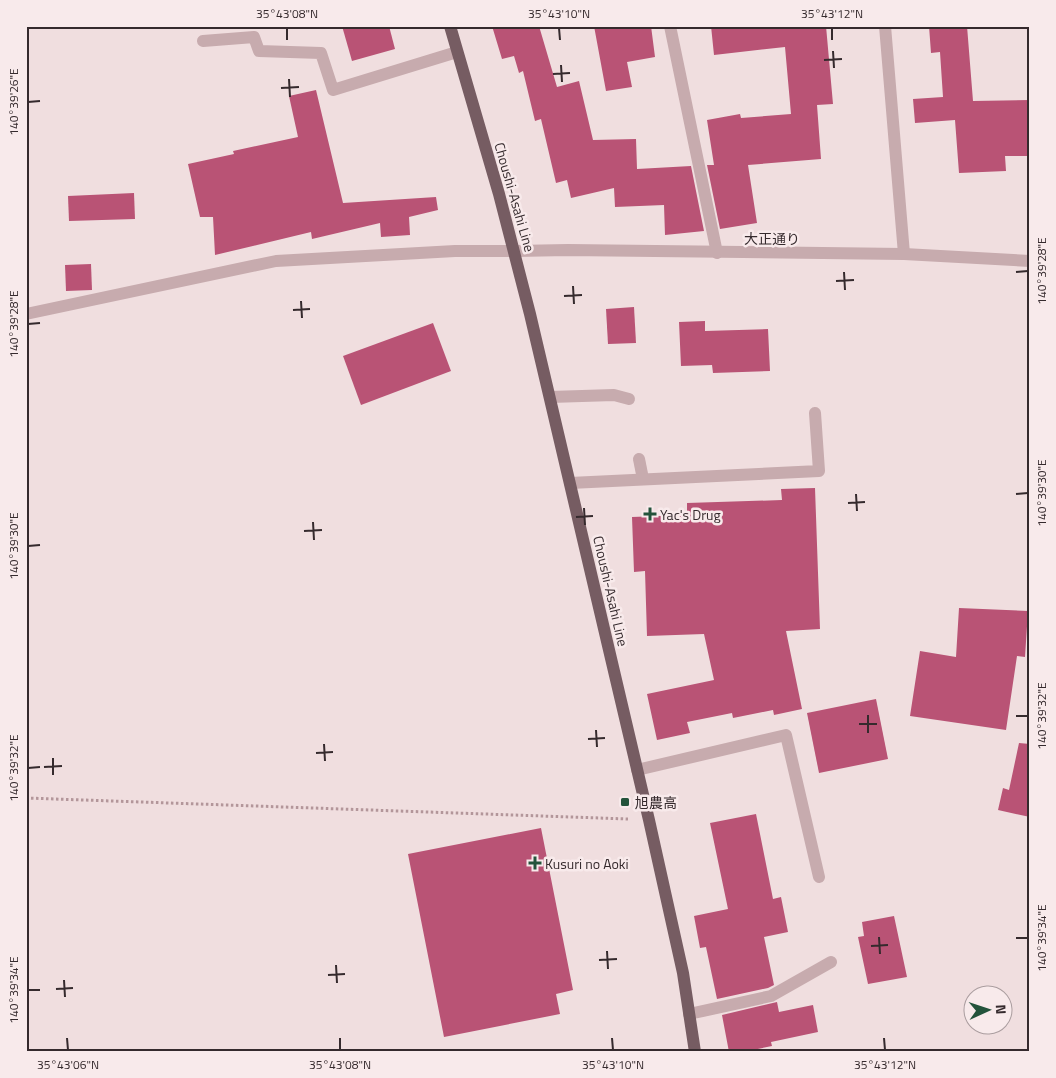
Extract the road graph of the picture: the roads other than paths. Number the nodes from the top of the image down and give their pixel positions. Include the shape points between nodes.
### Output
1 (450, 26) edge
2 (670, 26) edge
3 (885, 26) edge
4 (203, 41) dead end
5 (457, 52) junction
6 (515, 251) junction
7 (717, 253) junction
8 (904, 254) junction
9 (1030, 261) edge
10 (26, 314) edge
11 (550, 397) junction
12 (629, 399) dead end
13 (815, 412) dead end
14 (639, 459) dead end
15 (643, 479) junction
16 (570, 482) junction
17 (638, 770) junction
18 (819, 877) dead end
19 (832, 962) dead end
20 (689, 1014) junction
21 (695, 1052) edge

1 - 5 main road, Choushi-Asahi Line
2 - 7 street
3 - 8 street
4 - 5 street via 254,37 258,51 321,53 333,90
5 - 6 main road, Choushi-Asahi Line
6 - 7 street, 大正通り
6 - 10 street, 大正通り via 455,251 276,261
6 - 11 main road, Choushi-Asahi Line
7 - 8 street, 大正通り
8 - 9 street, 大正通り
11 - 12 street via 614,395
11 - 16 main road, Choushi-Asahi Line
13 - 15 street via 819,471
14 - 15 street
15 - 16 street
16 - 17 main road, Choushi-Asahi Line
17 - 18 street via 786,735
17 - 20 main road, Choushi-Asahi Line via 683,973
19 - 20 street via 771,996
20 - 21 main road, Choushi-Asahi Line

